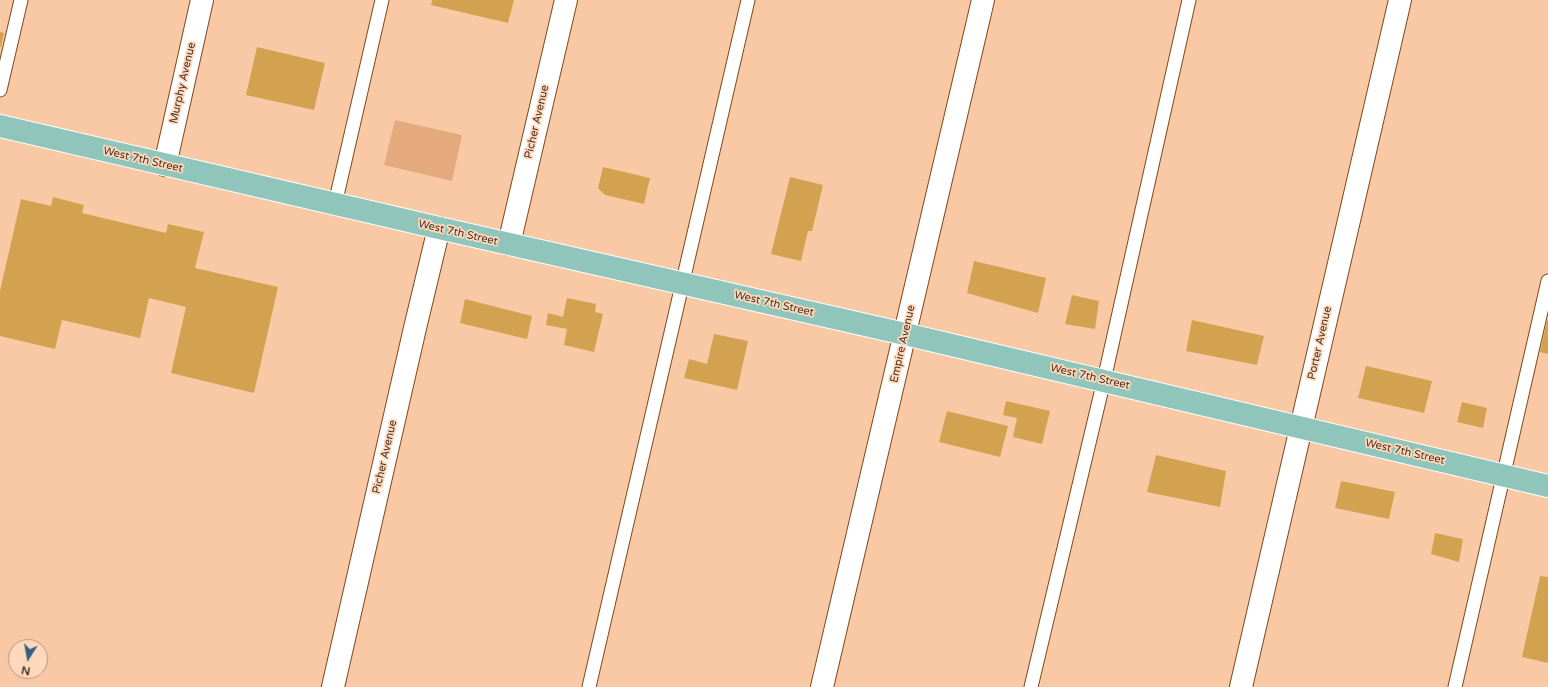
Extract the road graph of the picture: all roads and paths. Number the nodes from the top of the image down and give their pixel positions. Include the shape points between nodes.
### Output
1 (21, 0) edge
2 (202, 0) edge
3 (382, 0) edge
4 (566, 0) edge
5 (748, 0) edge
6 (983, 0) edge
7 (1189, 0) edge
8 (1400, 0) edge
9 (0, 90) edge
10 (0, 126) edge
11 (165, 165) junction
12 (335, 204) junction
13 (439, 228) junction
14 (509, 244) junction
15 (1548, 281) edge
16 (682, 283) junction
17 (905, 334) junction
18 (1104, 380) junction
19 (1300, 428) junction
20 (1504, 475) junction
21 (1548, 486) edge
22 (333, 687) edge
23 (589, 687) edge
24 (822, 687) edge
25 (1031, 687) edge
26 (1241, 687) edge
27 (1455, 687) edge

1 - 9 lane
2 - 11 street, Murphy Avenue
3 - 12 lane
4 - 14 street, Picher Avenue
5 - 16 lane
6 - 17 street, Empire Avenue
7 - 18 lane
8 - 19 street, Porter Avenue
10 - 11 main road, West 7th Street
11 - 12 main road, West 7th Street
12 - 13 main road, West 7th Street
13 - 14 main road, West 7th Street
13 - 22 street, Picher Avenue
14 - 16 main road, West 7th Street
15 - 20 lane
16 - 17 main road, West 7th Street
16 - 23 lane
17 - 18 main road, West 7th Street
17 - 24 street, Empire Avenue
18 - 19 main road, West 7th Street
18 - 25 lane
19 - 20 main road, West 7th Street
19 - 26 street, Porter Avenue
20 - 21 main road, West 7th Street
20 - 27 lane

